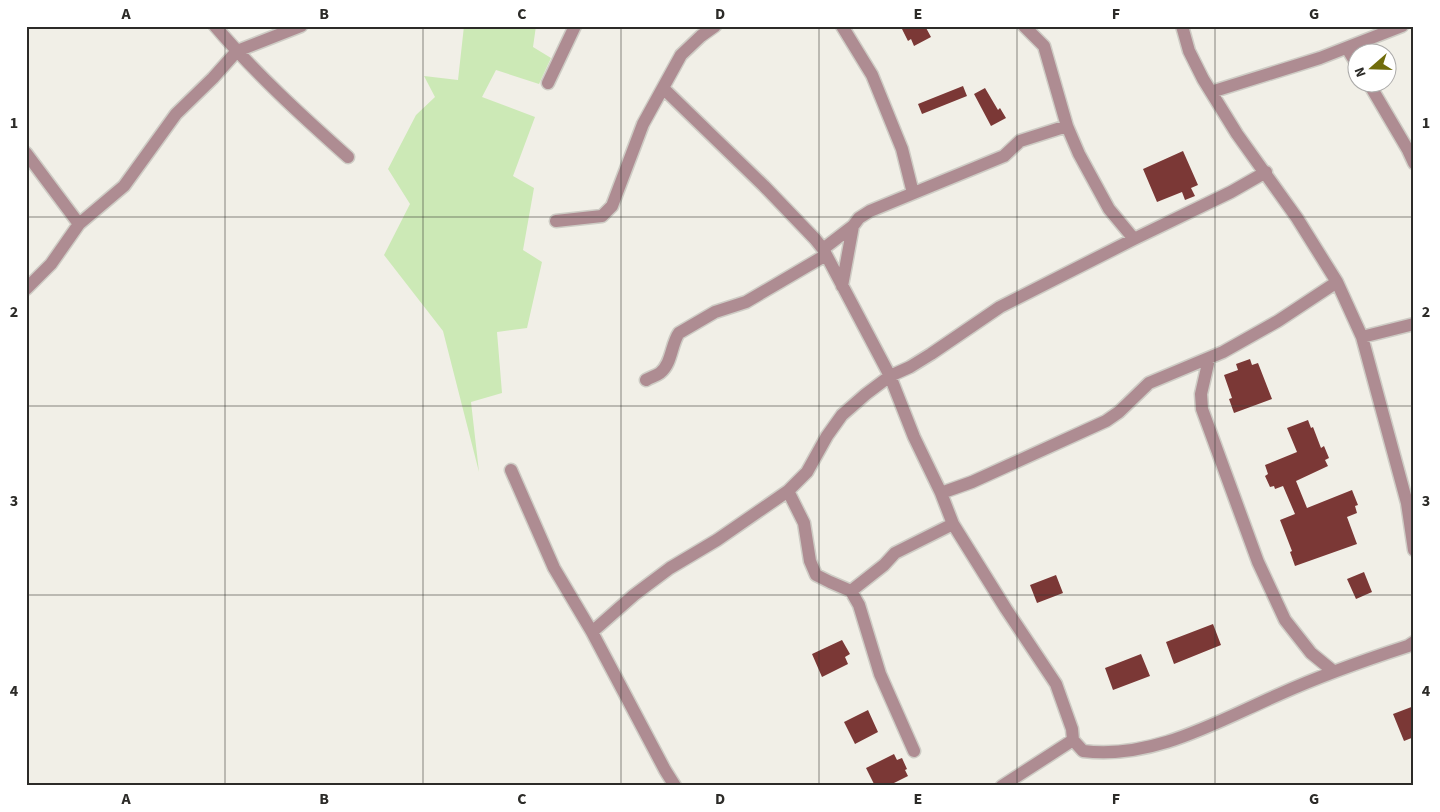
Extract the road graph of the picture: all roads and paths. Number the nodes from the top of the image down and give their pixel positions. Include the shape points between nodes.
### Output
1 (216, 26) edge
2 (301, 26) edge
3 (574, 26) edge
4 (715, 26) edge
5 (1024, 26) edge
6 (1182, 26) edge
7 (1402, 26) edge
8 (846, 28) edge
9 (1347, 48) joint
10 (236, 51) junction
11 (548, 83) dead end
12 (663, 88) junction
13 (1211, 92) junction
14 (1374, 92) edge
15 (1067, 126) junction
16 (1411, 150) edge
17 (26, 153) edge
18 (348, 157) dead end
19 (1414, 163) edge
20 (1266, 172) junction
21 (913, 193) junction
22 (556, 221) dead end
23 (79, 224) junction
24 (853, 226) junction
25 (1134, 239) junction
26 (824, 252) junction
27 (1337, 282) junction
28 (842, 286) junction
29 (26, 289) edge
30 (1414, 324) edge
31 (1362, 337) junction
32 (1209, 359) junction
33 (890, 376) junction
34 (646, 380) dead end
35 (511, 470) dead end
36 (788, 491) junction
37 (941, 493) junction
38 (953, 524) junction
39 (1414, 550) edge
40 (851, 591) junction
41 (592, 632) junction
42 (1414, 642) edge
43 (1334, 671) junction
44 (1073, 740) junction
45 (914, 751) dead end
46 (675, 786) edge
47 (1002, 786) edge

1 - 10 street
2 - 10 street
3 - 11 street
4 - 12 street via 681,55
5 - 15 street via 1044,46
6 - 13 street via 1189,51
7 - 9 street
8 - 21 street via 872,75 902,148
9 - 13 street
10 - 18 street
10 - 23 street via 176,114 124,186
12 - 22 street via 643,124 612,206 602,216
12 - 26 street via 764,186 816,239
13 - 20 street
14 - 16 street
15 - 21 street via 1020,141 1004,156
15 - 25 street via 1109,209
16 - 19 street
17 - 23 street
20 - 25 street
20 - 27 street
21 - 24 street via 870,211
23 - 29 street via 51,264
24 - 26 street
24 - 28 street
25 - 33 street via 1000,307 931,354
26 - 28 street
26 - 34 street via 740,305 715,312 679,333 666,367
27 - 31 street
27 - 32 street via 1278,321
28 - 33 street
30 - 31 street
31 - 39 street via 1407,503
32 - 37 street via 1149,383 1106,420
32 - 43 street via 1200,394 1202,409 1255,554 1285,620 1311,653
33 - 36 street via 842,415 807,472
33 - 37 street
35 - 41 street via 554,568
36 - 40 street via 804,524 810,561 816,575
36 - 41 street via 670,568
37 - 38 street
38 - 40 street via 896,553
38 - 44 street via 1056,684
40 - 45 street via 859,605 880,674
41 - 46 street
42 - 43 street
43 - 44 street via 1198,732 1144,748 1100,754 1083,751
44 - 47 street

